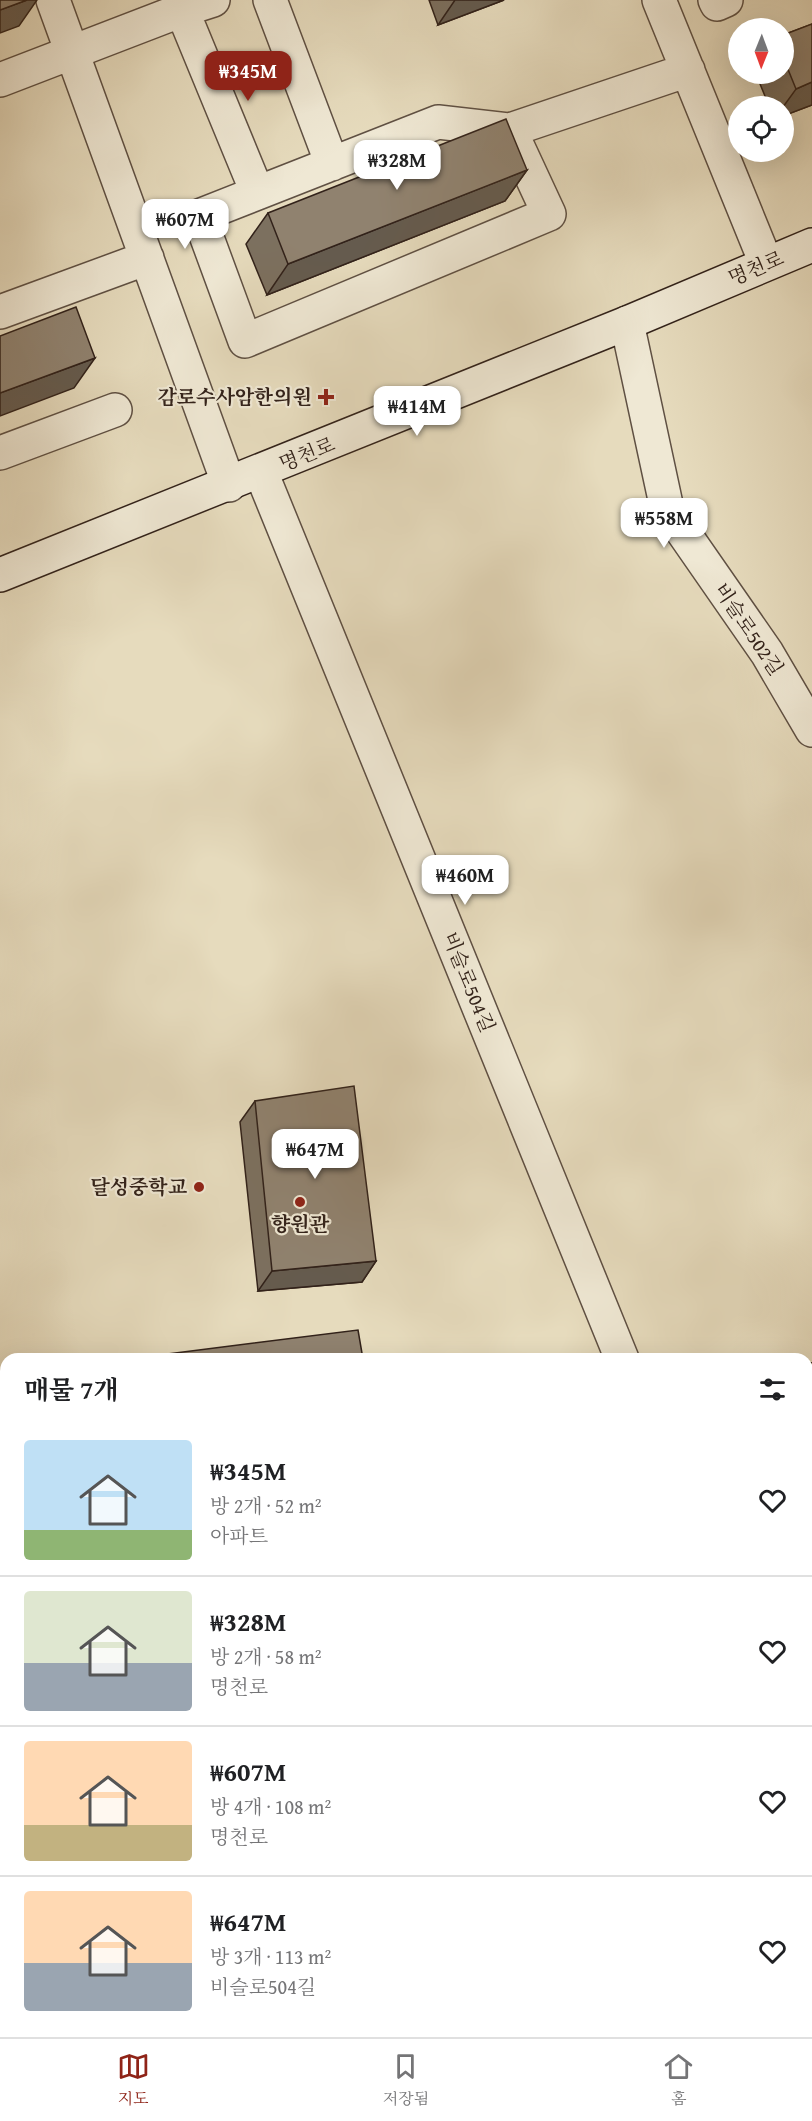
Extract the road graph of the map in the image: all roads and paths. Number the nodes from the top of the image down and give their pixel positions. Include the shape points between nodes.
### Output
1 (52, 0) edge
2 (213, 0) edge
3 (270, 0) edge
4 (659, 0) edge
5 (715, 0) edge
6 (726, 0) edge
7 (182, 10) junction
8 (72, 53) junction
9 (688, 70) junction
10 (0, 80) edge
11 (510, 130) junction
12 (332, 164) junction
13 (257, 192) junction
14 (812, 245) edge
15 (147, 258) junction
16 (766, 263) junction
17 (0, 312) edge
18 (627, 323) junction
19 (115, 410) dead end
20 (0, 453) edge
21 (261, 472) junction
22 (229, 485) junction
23 (0, 576) edge
24 (812, 730) edge
25 (620, 1353) edge

1 - 8 street
2 - 7 street
3 - 12 street
4 - 9 street
5 - 6 street via 717,4
7 - 8 street
7 - 13 street
8 - 10 street
8 - 15 street
9 - 11 street
9 - 16 street
11 - 12 street via 438,122
11 - 13 street via 549,214 245,341 199,216
12 - 13 street
14 - 16 street, 명천로
15 - 17 street
15 - 22 street
16 - 18 street, 명천로
18 - 21 street, 명천로
18 - 24 street, 비슬로502길 via 667,509 766,653
19 - 20 street
21 - 22 street, 명천로
21 - 25 street, 비슬로504길
22 - 23 street, 명천로

